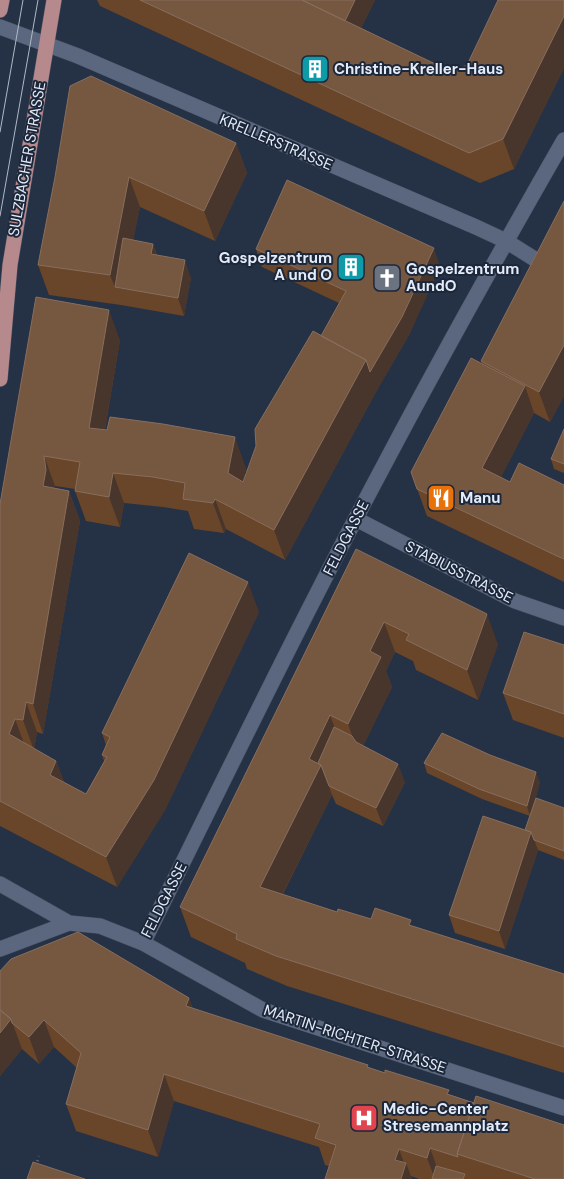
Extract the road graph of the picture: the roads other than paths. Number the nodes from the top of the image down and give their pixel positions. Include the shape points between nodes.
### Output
1 (2, 0) edge
2 (54, 0) edge
3 (0, 10) edge
4 (0, 27) edge
5 (47, 44) junction
6 (564, 140) edge
7 (506, 241) junction
8 (554, 271) edge
9 (0, 379) edge
10 (356, 519) junction
11 (564, 618) edge
12 (0, 884) edge
13 (69, 923) junction
14 (143, 944) junction
15 (0, 949) edge
16 (564, 1108) edge

1 - 3 main road
2 - 5 main road, SULZBACHER STRASSE
4 - 5 street, KRELLERSTRASSE
5 - 7 street, KRELLERSTRASSE
5 - 9 main road, SULZBACHER STRASSE via 10,265
6 - 7 street, FELDGASSE
7 - 8 street, KRELLERSTRASSE
7 - 10 street, FELDGASSE
10 - 11 street, STABIUSSTRASSE via 516,602
10 - 14 street, FELDGASSE
12 - 13 street, MARTIN-RICHTER-STRASSE
13 - 14 street, MARTIN-RICHTER-STRASSE via 100,926
13 - 15 street, MARTIN-RICHTER-STRASSE
14 - 16 street, MARTIN-RICHTER-STRASSE via 263,1010

